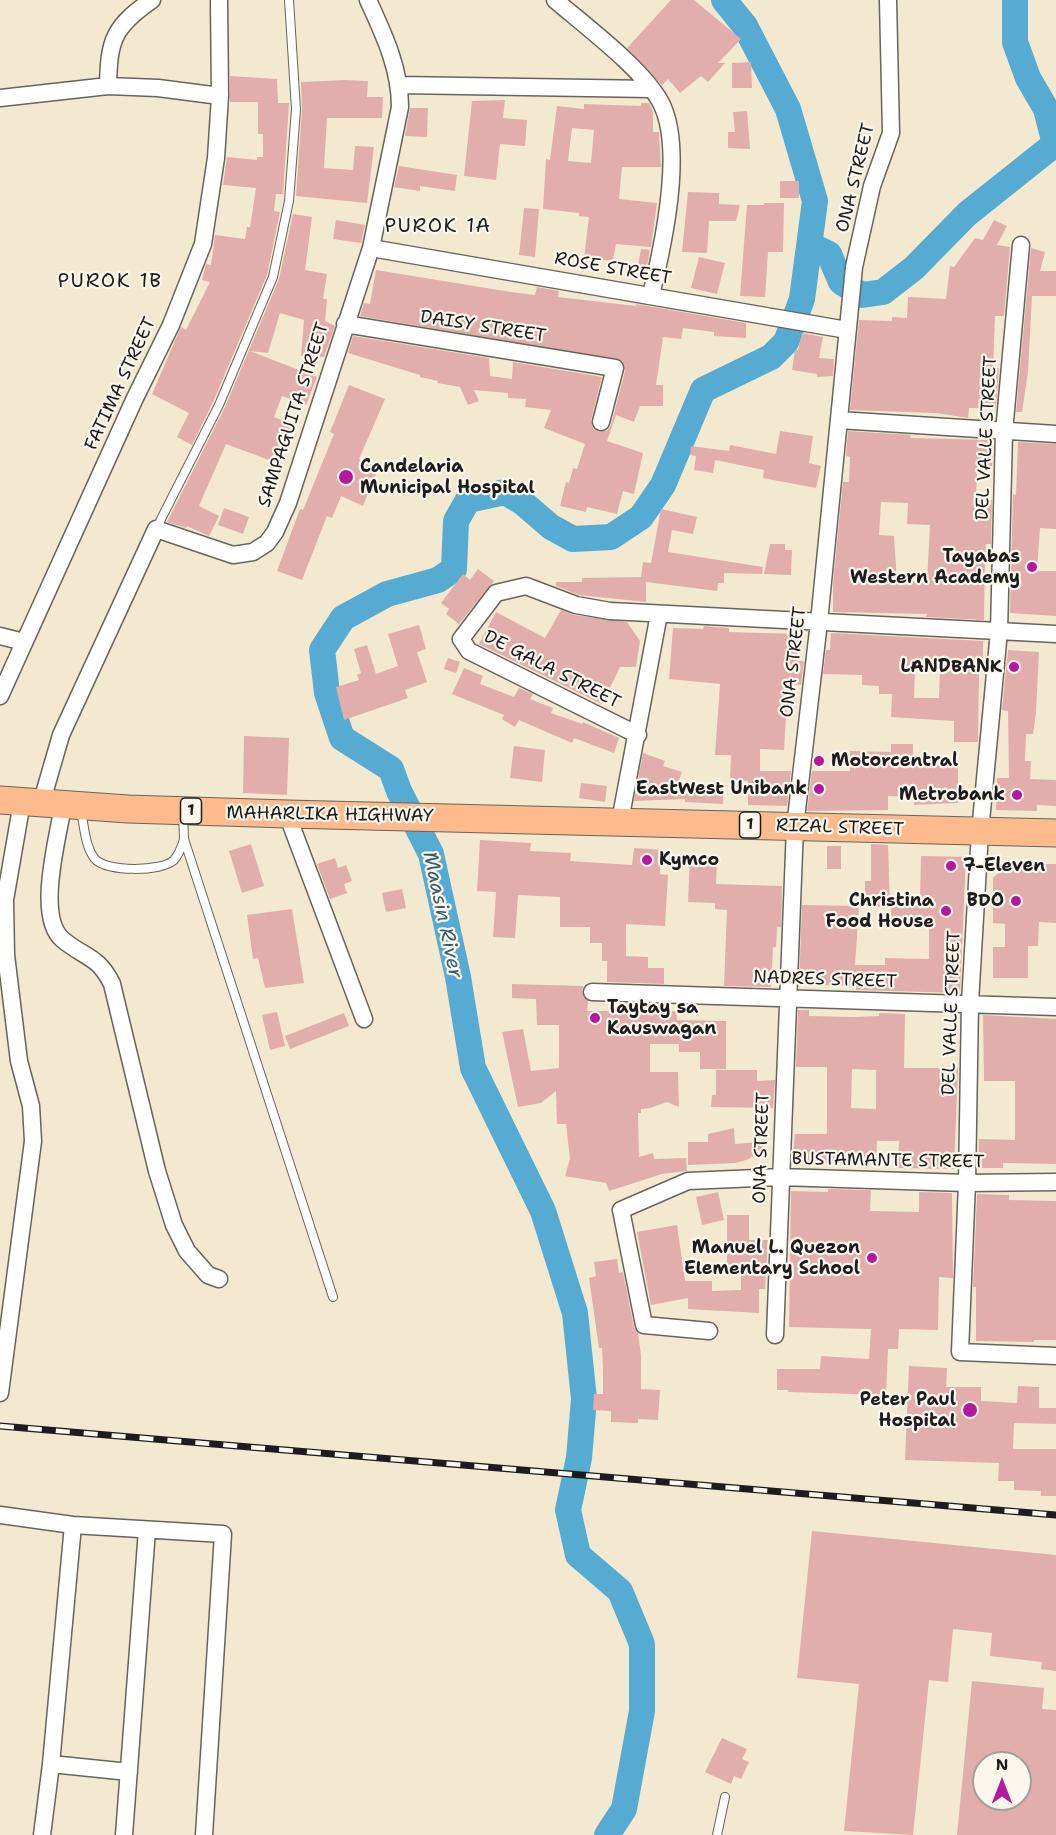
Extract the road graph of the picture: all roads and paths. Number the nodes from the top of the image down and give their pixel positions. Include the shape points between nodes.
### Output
1 (152, 0) edge
2 (219, 0) edge
3 (289, 0) edge
4 (368, 0) edge
5 (555, 0) edge
6 (888, 0) edge
7 (400, 85) junction
8 (108, 86) junction
9 (651, 90) junction
10 (220, 96) junction
11 (0, 98) edge
12 (1021, 245) dead end
13 (371, 248) junction
14 (651, 295) junction
15 (345, 324) junction
16 (847, 330) junction
17 (839, 420) junction
18 (601, 422) dead end
19 (1004, 432) junction
20 (1056, 434) edge
21 (156, 529) junction
22 (659, 614) junction
23 (819, 622) junction
24 (999, 631) junction
25 (1056, 634) edge
26 (0, 636) edge
27 (24, 642) junction
28 (0, 696) edge
29 (638, 735) junction
30 (41, 804) edge
31 (183, 811) junction
32 (286, 814) junction
33 (443, 817) joint
34 (620, 821) junction
35 (795, 827) junction
36 (980, 832) junction
37 (1056, 833) edge
38 (184, 839) junction
39 (592, 992) dead end
40 (787, 998) junction
41 (970, 1004) junction
42 (1056, 1007) edge
43 (364, 1019) dead end
44 (780, 1177) junction
45 (1056, 1182) edge
46 (967, 1183) junction
47 (219, 1279) dead end
48 (333, 1297) dead end
49 (709, 1331) dead end
50 (775, 1335) dead end
51 (1056, 1356) edge
52 (0, 1393) edge
53 (0, 1515) edge
54 (73, 1525) junction
55 (147, 1530) junction
56 (51, 1764) junction
57 (129, 1772) junction
58 (724, 1797) dead end
59 (42, 1835) edge
60 (124, 1835) edge
61 (204, 1835) edge
62 (717, 1835) edge

1 - 8 street via 133,13 114,36
2 - 10 street, FATIMA STREET
3 - 21 lane via 296,109 289,201 273,277 219,405
4 - 7 street, SAMPAGUITA STREET
5 - 9 street via 638,73
6 - 16 street, ONA STREET via 891,132 872,186 854,267
7 - 9 street
7 - 13 street, SAMPAGUITA STREET via 400,107
8 - 10 street
8 - 11 street
9 - 14 street via 662,104 671,152 665,232
10 - 27 street, FATIMA STREET via 212,199 190,282
12 - 19 street, DEL VALLE STREET
13 - 14 street, ROSE STREET
13 - 15 street, SAMPAGUITA STREET
14 - 16 street, ROSE STREET
15 - 18 street, DAISY STREET via 615,368
15 - 21 street, SAMPAGUITA STREET via 288,503 267,543 253,552 233,555
16 - 17 street, ONA STREET
17 - 19 street
17 - 23 street, ONA STREET
19 - 20 street
19 - 24 street, DEL VALLE STREET
21 - 30 street via 61,735
22 - 23 street, DE GALA STREET
22 - 29 street, DE GALA STREET
22 - 29 street, DE GALA STREET via 576,605 526,586 496,593 461,639 469,651
23 - 24 street, DE GALA STREET
23 - 35 street, ONA STREET
24 - 25 street, DE GALA STREET
24 - 36 street, DEL VALLE STREET
26 - 27 street
27 - 28 street, FATIMA STREET
29 - 34 street, DE GALA STREET
30 - 31 main road, MAHARLIKA HIGHWAY / 1
30 - 38 lane via 89,849 96,861 109,867 156,869 173,861
30 - 47 street via 53,927 62,939 104,967 112,984 157,1171 174,1225 187,1251 208,1275
30 - 52 street via 5,900 6,955 20,1061 31,1106 33,1141
31 - 32 main road, MAHARLIKA HIGHWAY / 1
31 - 38 lane
32 - 33 main road, MAHARLIKA HIGHWAY / 1
32 - 43 street
33 - 34 main road, RIZAL STREET / 1
34 - 35 main road, RIZAL STREET / 1
35 - 36 main road, RIZAL STREET / 1
35 - 40 street, ONA STREET
36 - 37 main road, RIZAL STREET / 1
36 - 41 street, DEL VALLE STREET
38 - 48 lane
39 - 40 street, NADRES STREET
40 - 41 street, NADRES STREET
40 - 44 street, ONA STREET
41 - 42 street, NADRES STREET
41 - 46 street, DEL VALLE STREET
44 - 46 street, BUSTAMANTE STREET
44 - 49 street, BUSTAMANTE STREET via 688,1181 621,1210 644,1325
44 - 50 street, ONA STREET
45 - 46 street, BUSTAMANTE STREET
46 - 51 street, DEL VALLE STREET via 960,1352
53 - 54 street
54 - 55 street
54 - 56 street
55 - 57 street
55 - 61 street via 223,1534
56 - 57 street
56 - 59 street
57 - 60 street
58 - 62 lane

